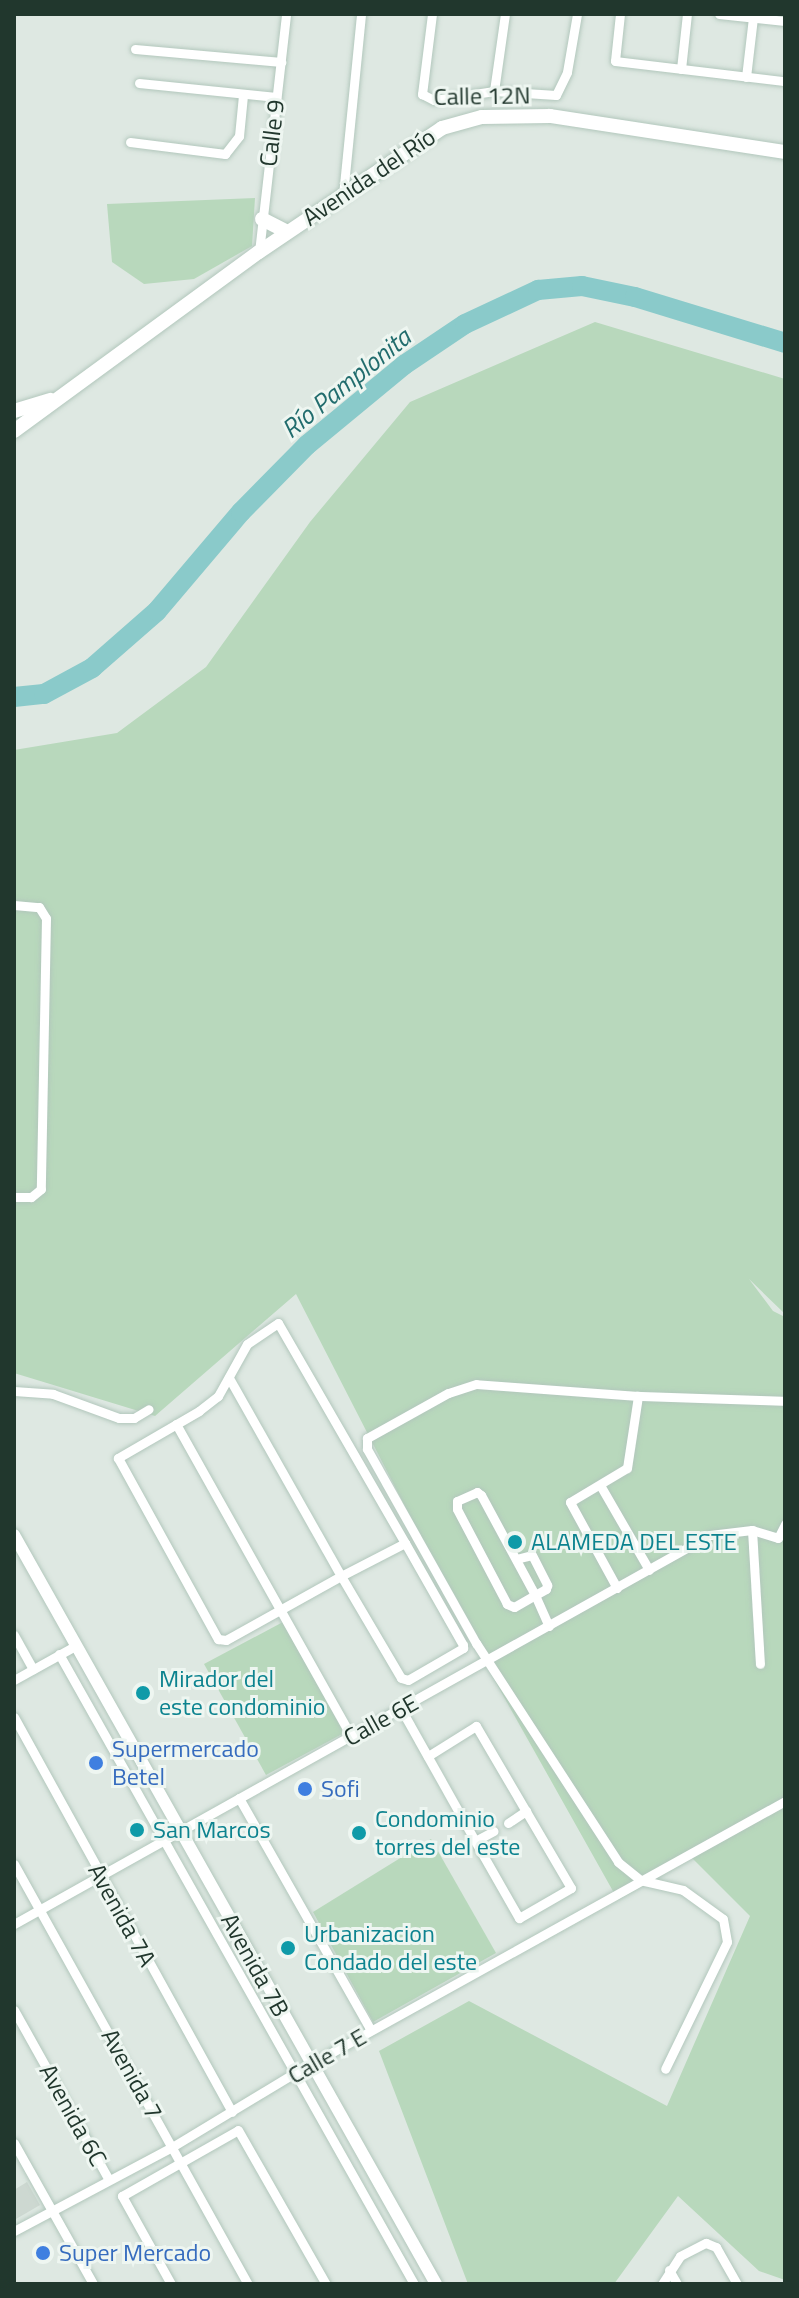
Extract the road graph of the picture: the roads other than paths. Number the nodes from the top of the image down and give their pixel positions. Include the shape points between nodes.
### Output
1 (286, 14) edge
2 (361, 14) edge
3 (432, 14) edge
4 (505, 14) edge
5 (577, 14) edge
6 (620, 14) edge
7 (687, 14) edge
8 (719, 14) edge
9 (753, 17) junction
10 (785, 21) edge
11 (135, 49) dead end
12 (281, 62) junction
13 (681, 69) junction
14 (746, 77) junction
15 (782, 81) dead end
16 (139, 83) dead end
17 (494, 91) junction
18 (243, 95) junction
19 (276, 97) junction
20 (130, 142) dead end
21 (785, 152) edge
22 (343, 195) junction
23 (262, 219) junction
24 (287, 232) junction
25 (259, 252) junction
26 (62, 396) junction
27 (14, 411) edge
28 (14, 431) edge
29 (14, 905) edge
30 (14, 1197) edge
31 (229, 1378) junction
32 (14, 1391) edge
33 (638, 1396) junction
34 (785, 1401) edge
35 (149, 1409) dead end
36 (176, 1424) junction
37 (600, 1485) junction
38 (785, 1524) edge
39 (752, 1530) junction
40 (14, 1535) edge
41 (405, 1543) junction
42 (516, 1559) junction
43 (649, 1570) junction
44 (341, 1576) junction
45 (617, 1588) junction
46 (535, 1595) junction
47 (280, 1610) junction
48 (549, 1626) junction
49 (14, 1635) edge
50 (75, 1646) junction
51 (59, 1654) junction
52 (487, 1661) junction
53 (760, 1664) dead end
54 (33, 1669) junction
55 (14, 1680) edge
56 (401, 1709) junction
57 (14, 1717) edge
58 (119, 1724) junction
59 (103, 1733) junction
60 (351, 1736) junction
61 (428, 1756) junction
62 (239, 1798) junction
63 (781, 1802) edge
64 (526, 1811) junction
65 (508, 1823) dead end
66 (494, 1831) dead end
67 (180, 1832) junction
68 (163, 1841) junction
69 (475, 1841) junction
70 (14, 1864) edge
71 (100, 1876) junction
72 (640, 1880) junction
73 (40, 1910) junction
74 (14, 1924) edge
75 (14, 2010) edge
76 (371, 2030) junction
77 (310, 2065) junction
78 (665, 2069) dead end
79 (293, 2074) junction
80 (232, 2112) junction
81 (14, 2143) edge
82 (172, 2147) junction
83 (363, 2157) junction
84 (181, 2163) junction
85 (346, 2167) junction
86 (108, 2178) junction
87 (51, 2210) junction
88 (14, 2231) edge
89 (669, 2270) junction
90 (93, 2284) edge
91 (171, 2284) edge
92 (248, 2284) edge
93 (326, 2284) edge
94 (414, 2284) edge
95 (436, 2284) edge
96 (662, 2284) edge
97 (677, 2284) edge
98 (737, 2284) edge

1 - 12 street, Calle 9
2 - 22 street
3 - 17 street, Calle 12N via 422,94 434,100
4 - 17 street
5 - 17 street, Calle 12N via 567,72 556,95
6 - 13 street via 615,61
7 - 13 street
8 - 9 street
9 - 10 street
9 - 14 street
11 - 12 street
12 - 19 street, Calle 9
13 - 14 street
14 - 15 street
16 - 18 street
18 - 19 street
18 - 20 street via 239,136 225,154
19 - 23 street, Calle 9
21 - 22 main road, Avenida del Río via 564,118 482,117 420,139
22 - 24 main road, Avenida del Río
23 - 24 main road
23 - 25 street, Calle 9
24 - 25 main road, Avenida del Río
25 - 26 main road, Avenida del Río
26 - 27 main road
26 - 28 main road, Avenida del Río
29 - 30 street via 39,907 46,918 41,1189 31,1197
31 - 36 street via 218,1396
31 - 41 street via 247,1344 278,1323
31 - 44 street
32 - 35 street via 53,1394 119,1418 134,1418
33 - 34 street
33 - 37 street via 631,1460
33 - 52 street via 476,1384 448,1393 367,1438 367,1449
36 - 47 street
36 - 47 street via 118,1458 218,1639 226,1640
37 - 43 street
37 - 45 street via 570,1502
38 - 39 street, Calle 6E via 778,1538
39 - 43 street, Calle 6E via 710,1535
39 - 53 street
40 - 50 street, Avenida 7B
41 - 44 street
41 - 44 street via 463,1648 408,1680 401,1678
42 - 46 street
42 - 46 street via 532,1555 547,1585
42 - 46 street via 479,1492 457,1501 507,1604 514,1607
43 - 45 street, Calle 6E
44 - 47 street
45 - 48 street, Calle 6E
46 - 48 street
47 - 60 street
48 - 52 street, Calle 6E
49 - 54 street
50 - 51 street
50 - 58 street, Avenida 7B
51 - 54 street
51 - 59 street, Avenida 7B
52 - 56 street, Calle 6E
52 - 72 street via 618,1862
54 - 55 street
56 - 60 street, Calle 6E
56 - 61 street
57 - 71 street, Avenida 7A
58 - 59 street
58 - 67 street, Avenida 7B
59 - 68 street, Avenida 7B
60 - 62 street, Calle 6E
61 - 64 street via 476,1726
61 - 69 street
62 - 67 street, Calle 6E
62 - 76 street
63 - 72 street, Calle 7 E
64 - 65 street
64 - 69 street via 571,1888 519,1918
66 - 69 street
67 - 68 street, Calle 6E
67 - 77 street, Avenida 7B
68 - 71 street, Calle 6E
68 - 79 street, Avenida 7B
70 - 73 street, Avenida 7
71 - 73 street, Calle 6E
71 - 80 street, Avenida 7A
72 - 76 street, Calle 7 E
72 - 78 street via 690,1894 723,1919 727,1932
73 - 74 street, Calle 6E
73 - 82 street, Avenida 7
75 - 86 street, Avenida 6C
76 - 77 street, Calle 7 E
77 - 79 street, Calle 7 E
77 - 83 street, Avenida 7B
79 - 80 street, Calle 7 E
79 - 85 street, Avenida 7B
80 - 82 street, Calle 7 E
81 - 87 street
82 - 84 street, Avenida 7
82 - 86 street, Calle 7 E
83 - 85 street
83 - 95 street, Avenida 7B
84 - 91 street via 122,2196
84 - 92 street, Avenida 7
84 - 93 street via 238,2130
85 - 94 street, Avenida 7B
86 - 87 street, Calle 7 E
87 - 88 street, Calle 7 E
87 - 90 street
89 - 96 street
89 - 97 street
89 - 98 street via 680,2256 711,2244

